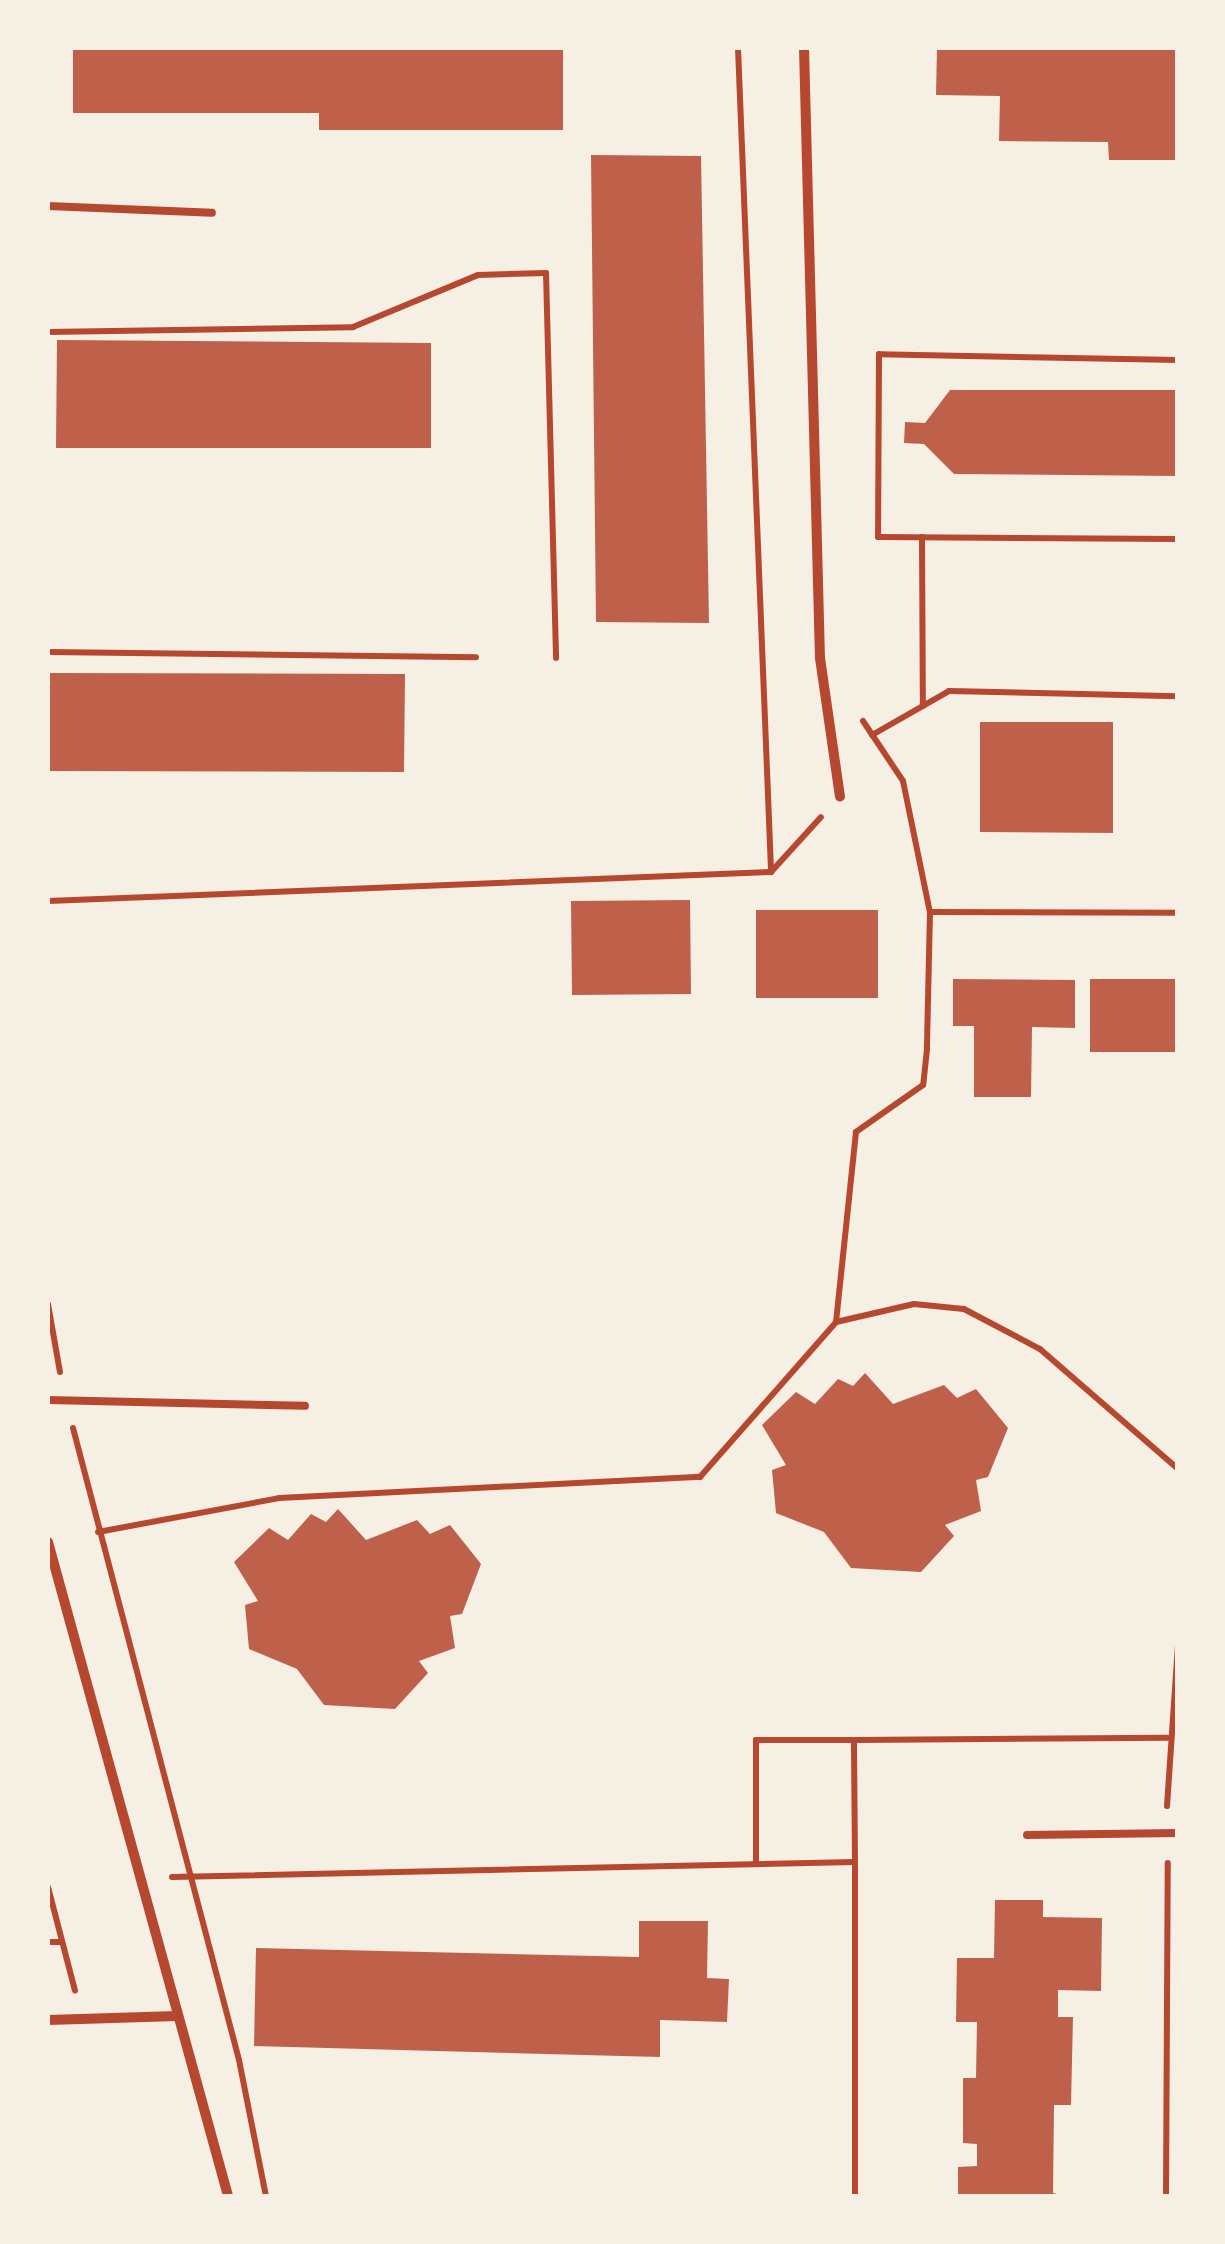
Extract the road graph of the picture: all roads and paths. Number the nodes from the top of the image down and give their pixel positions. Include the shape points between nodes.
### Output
1 (738, 48) edge
2 (804, 48) edge
3 (48, 206) edge
4 (212, 213) dead end
5 (48, 332) edge
6 (1178, 360) edge
7 (922, 537) junction
8 (1178, 539) edge
9 (48, 652) edge
10 (476, 657) dead end
11 (556, 658) dead end
12 (1178, 696) edge
13 (851, 704) dead end
14 (923, 706) junction
15 (872, 735) junction
16 (840, 796) joint
17 (771, 872) junction
18 (48, 902) edge
19 (930, 912) junction
20 (1178, 913) edge
21 (48, 1304) edge
22 (836, 1322) junction
23 (66, 1399) junction
24 (48, 1400) edge
25 (305, 1406) dead end
26 (1178, 1469) edge
27 (98, 1532) junction
28 (48, 1542) edge
29 (1178, 1643) edge
30 (1167, 1738) junction
31 (854, 1740) junction
32 (1172, 1833) edge
33 (1027, 1835) dead end
34 (756, 1862) junction
35 (855, 1862) junction
36 (138, 1877) junction
37 (188, 1878) junction
38 (48, 1888) edge
39 (48, 1942) edge
40 (61, 1942) junction
41 (177, 2016) junction
42 (82, 2017) junction
43 (48, 2020) edge
44 (228, 2196) edge
45 (266, 2196) edge
46 (855, 2196) edge
47 (1166, 2196) edge

1 - 17 path
2 - 16 street via 820,658
3 - 4 lane
5 - 11 path via 353,327 478,275 546,274
6 - 7 path via 879,354 878,537
7 - 8 path
7 - 14 path
9 - 10 path
12 - 14 path via 949,691
13 - 15 path
14 - 15 path
15 - 19 path via 902,780
16 - 17 path
17 - 18 path
19 - 20 path
19 - 22 path via 923,1085 856,1132
21 - 23 path
22 - 26 path via 914,1304 964,1309 1040,1349
22 - 27 path via 700,1478 279,1498
23 - 24 lane
23 - 25 lane
23 - 27 path
27 - 37 path
28 - 36 street
29 - 30 path
30 - 31 path
30 - 32 path
31 - 34 path via 756,1740
31 - 35 path
32 - 33 lane
32 - 47 path
34 - 35 path
34 - 37 path
35 - 46 path
36 - 37 path
36 - 41 street
37 - 45 path
38 - 40 path
39 - 40 path
40 - 42 path
41 - 42 street
41 - 44 street
42 - 43 street

